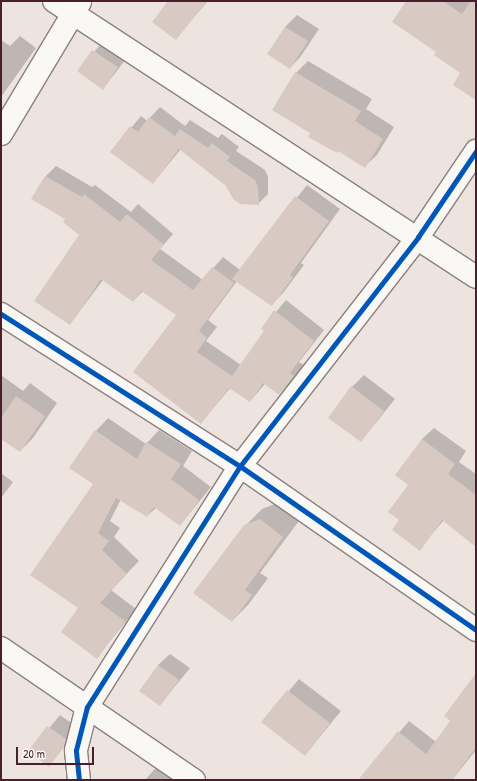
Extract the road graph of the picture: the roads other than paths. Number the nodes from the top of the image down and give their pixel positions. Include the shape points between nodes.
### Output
1 (54, 1) edge
2 (77, 7) edge
3 (1, 134) edge
4 (476, 151) edge
5 (418, 237) junction
6 (476, 277) edge
7 (1, 314) edge
8 (240, 466) junction
9 (476, 630) edge
10 (1, 648) edge
11 (87, 707) junction
12 (79, 780) edge
13 (194, 780) edge

1 - 2 street
2 - 3 street
2 - 5 street
4 - 5 street
5 - 6 street
5 - 8 street
7 - 8 street
8 - 9 street
8 - 11 street
10 - 11 street
11 - 12 street via 76,750
11 - 13 street

